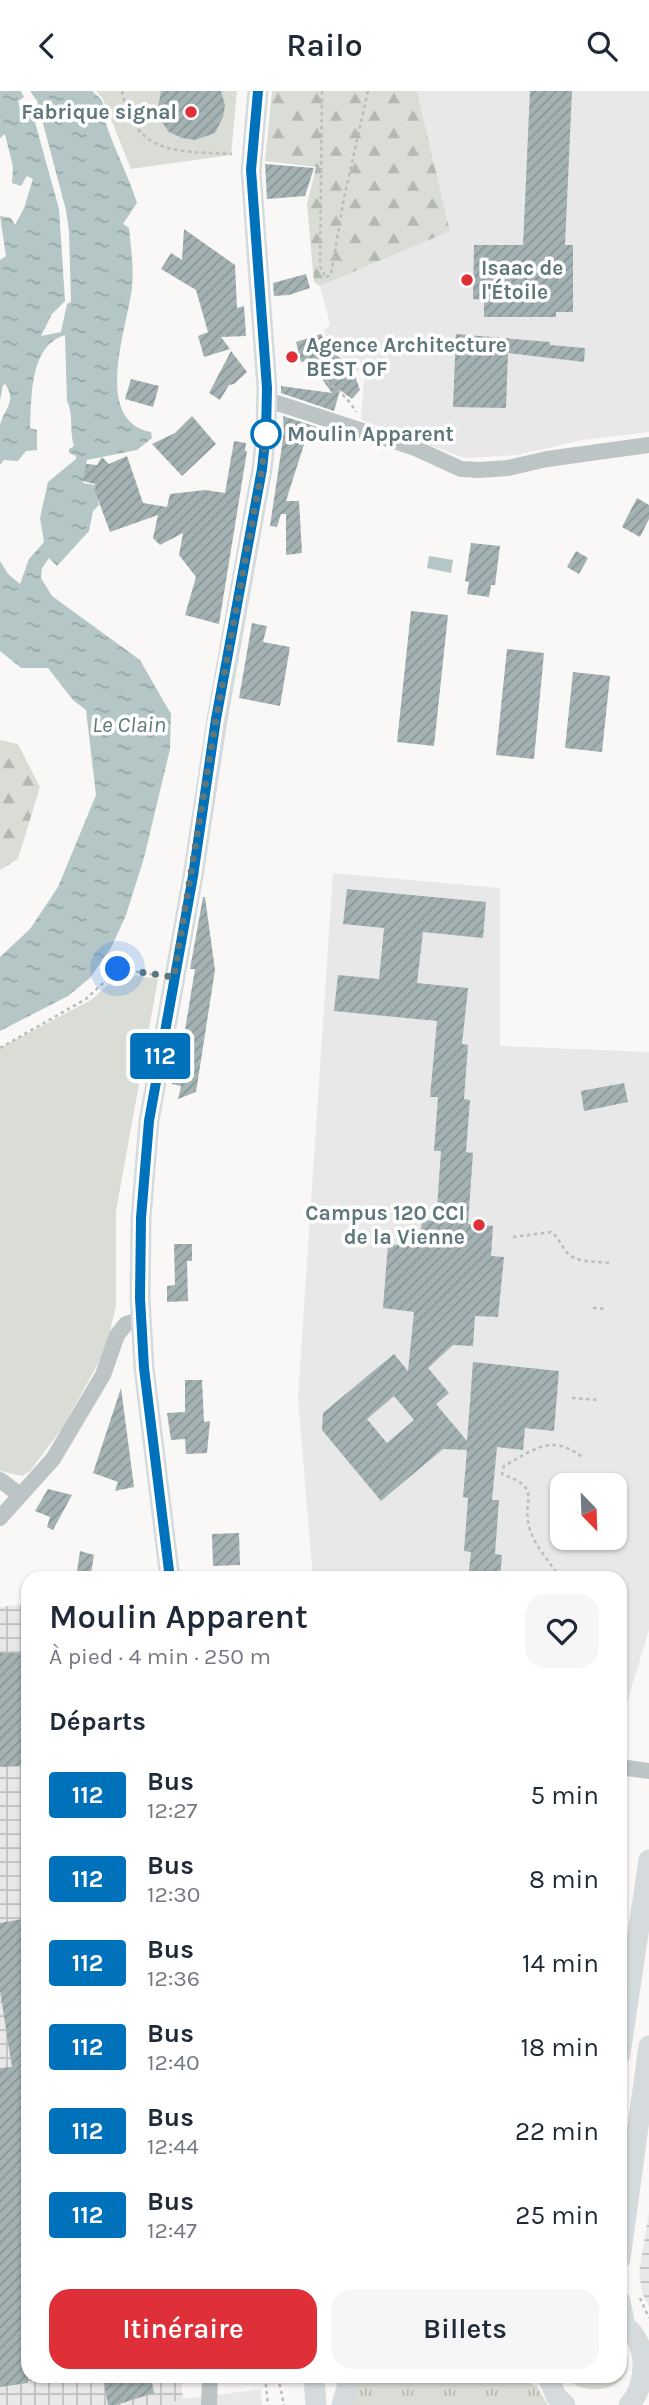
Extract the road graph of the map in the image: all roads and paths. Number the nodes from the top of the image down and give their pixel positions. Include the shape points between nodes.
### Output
1 (122, 91) edge
2 (258, 91) edge
3 (322, 91) edge
4 (368, 91) edge
5 (234, 154) dead end
6 (306, 362) dead end
7 (268, 400) junction
8 (363, 432) junction
9 (649, 445) edge
10 (174, 977) junction
11 (0, 1048) edge
12 (513, 1237) dead end
13 (612, 1263) dead end
14 (593, 1308) dead end
15 (606, 1309) dead end
16 (141, 1319) junction
17 (572, 1398) dead end
18 (599, 1400) dead end
19 (582, 1457) dead end
20 (0, 1480) edge
21 (20, 1495) junction
22 (0, 1518) edge
23 (169, 1571) edge
24 (555, 1571) edge
25 (627, 1768) edge
26 (649, 1771) edge
27 (649, 1860) edge
28 (627, 2007) edge
29 (649, 2046) edge
30 (627, 2208) edge
31 (629, 2297) edge
32 (649, 2318) edge
33 (627, 2328) edge
34 (210, 2383) edge
35 (266, 2383) edge
36 (279, 2383) edge
37 (314, 2383) edge
38 (348, 2383) edge
39 (539, 2383) edge
40 (557, 2396) edge
41 (209, 2405) edge
42 (268, 2405) edge
43 (284, 2405) edge
44 (316, 2405) edge
45 (342, 2405) edge
46 (629, 2405) edge

1 - 5 path via 133,125 159,146
2 - 7 main road via 252,194
3 - 4 path via 320,266 326,278 331,274
6 - 8 path via 350,402
7 - 8 street
7 - 10 main road via 262,469
8 - 9 street via 461,469 480,470
10 - 11 path via 118,969 86,999
10 - 16 main road via 149,1121 141,1218
12 - 13 path via 551,1232 571,1256
14 - 15 path
16 - 21 street via 117,1335 103,1375 83,1411 53,1459
16 - 23 main road
17 - 18 path
19 - 24 path via 560,1444 547,1443 504,1466 502,1474 526,1486 530,1531
20 - 21 street
21 - 22 street
25 - 26 street
27 - 28 main road
29 - 30 main road
31 - 32 path
33 - 46 main road via 636,2336 647,2362 641,2390
34 - 41 street
35 - 42 path
36 - 43 path
37 - 44 main road
38 - 45 main road
39 - 40 main road

